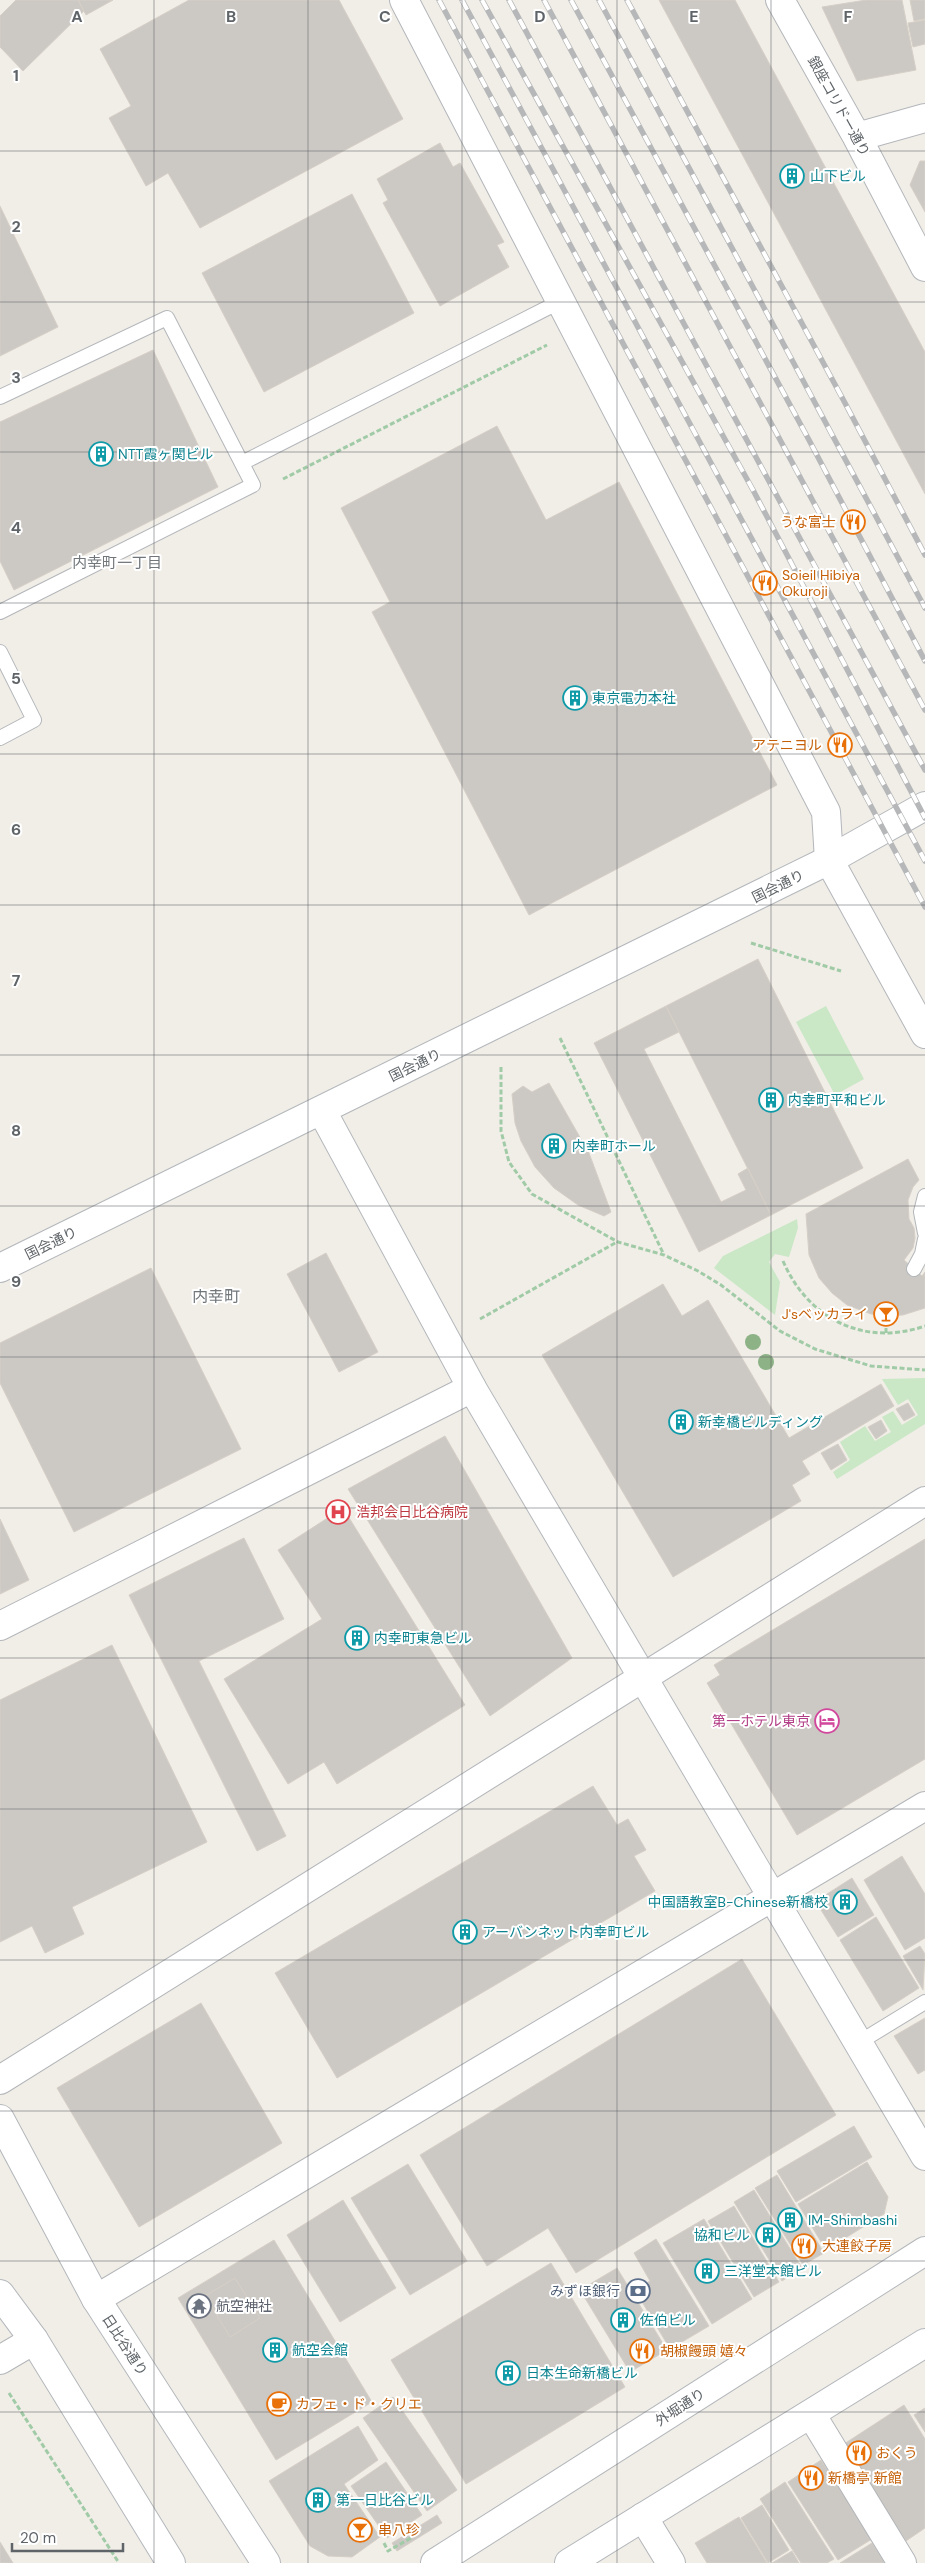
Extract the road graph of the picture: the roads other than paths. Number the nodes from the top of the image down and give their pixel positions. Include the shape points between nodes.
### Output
1 (404, 0) edge
2 (780, 0) edge
3 (925, 118) edge
4 (857, 137) junction
5 (925, 267) edge
6 (561, 301) junction
7 (0, 397) edge
8 (242, 463) junction
9 (0, 612) edge
10 (0, 652) edge
11 (0, 738) edge
12 (925, 806) edge
13 (829, 860) junction
14 (925, 1034) edge
15 (322, 1111) junction
16 (925, 1196) edge
17 (925, 1233) edge
18 (925, 1239) edge
19 (0, 1268) edge
20 (914, 1269) dead end
21 (472, 1388) junction
22 (925, 1501) edge
23 (0, 1626) edge
24 (642, 1679) junction
25 (925, 1806) edge
26 (772, 1898) junction
27 (925, 2002) edge
28 (858, 2043) junction
29 (0, 2080) edge
30 (0, 2119) edge
31 (925, 2156) edge
32 (925, 2251) edge
33 (0, 2294) edge
34 (96, 2299) junction
35 (34, 2340) junction
36 (925, 2344) edge
37 (0, 2360) edge
38 (810, 2414) junction
39 (643, 2517) junction
40 (171, 2563) edge
41 (266, 2563) edge
42 (435, 2563) edge
43 (569, 2563) edge
44 (671, 2563) edge
45 (902, 2563) edge

1 - 6 street
2 - 4 street, 銀座コリドー通り
3 - 4 street
4 - 5 street, 銀座コリドー通り
6 - 8 lane
6 - 13 street via 826,812
7 - 8 lane via 167,318
8 - 9 lane via 253,485
10 - 11 lane via 34,720
12 - 13 street, 国会通り
13 - 14 street
13 - 15 street, 国会通り
15 - 19 street, 国会通り
15 - 21 street
16 - 17 lane via 921,1209
18 - 20 lane
21 - 23 street
21 - 24 street
22 - 24 street
24 - 26 street
24 - 29 street
25 - 26 street
26 - 28 street
26 - 34 street
27 - 28 lane
28 - 31 street
30 - 34 street, 日比谷通り
32 - 42 street, 外堀通り
33 - 35 street
34 - 41 street, 日比谷通り
35 - 37 street
35 - 40 street
36 - 38 street
38 - 39 street
38 - 45 street
39 - 43 street
39 - 44 street

